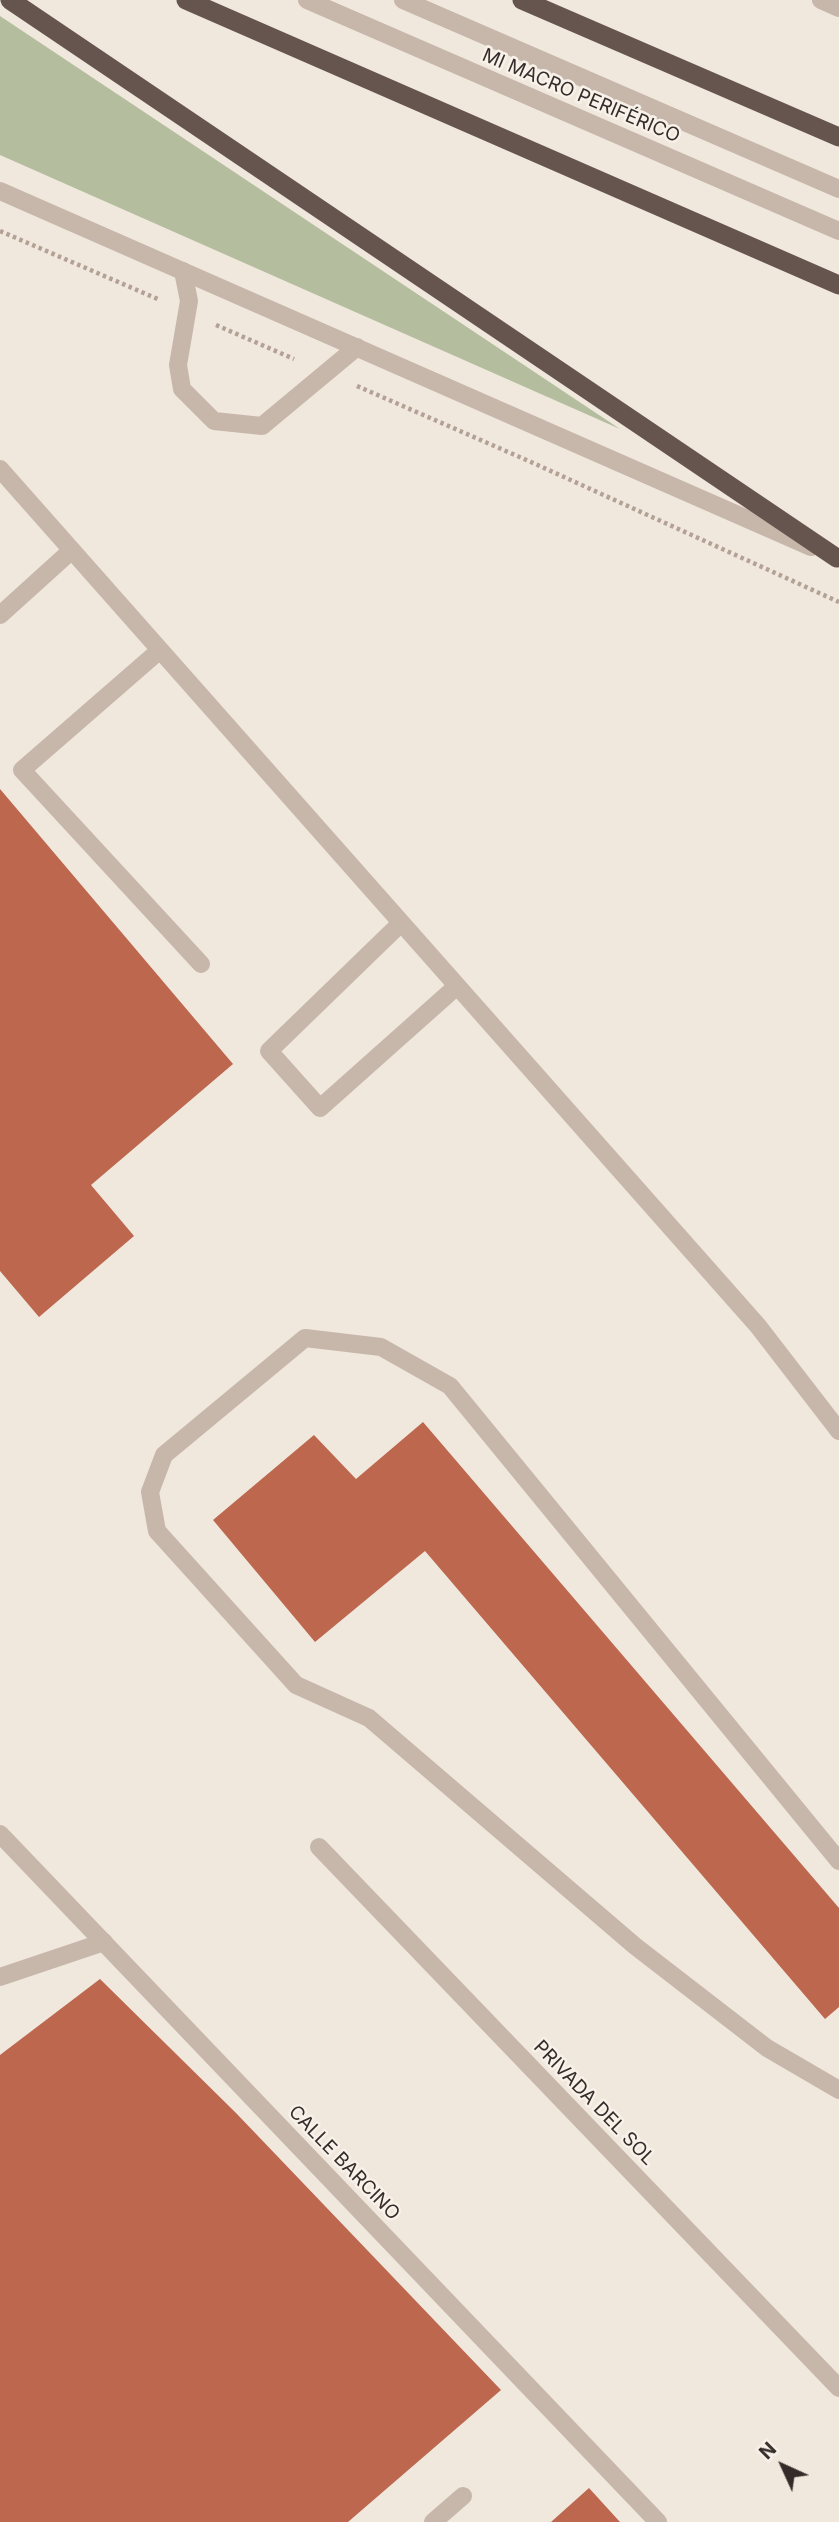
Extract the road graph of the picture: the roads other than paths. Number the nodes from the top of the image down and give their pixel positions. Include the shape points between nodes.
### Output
1 (10, 0) edge
2 (186, 0) edge
3 (307, 0) edge
4 (403, 0) edge
5 (522, 0) edge
6 (821, 0) edge
7 (839, 8) edge
8 (839, 138) edge
9 (839, 189) edge
10 (0, 191) edge
11 (839, 231) edge
12 (183, 271) junction
13 (839, 285) edge
14 (357, 347) junction
15 (0, 469) edge
16 (72, 550) junction
17 (838, 559) edge
18 (0, 615) edge
19 (160, 650) junction
20 (401, 923) junction
21 (201, 964) dead end
22 (457, 986) junction
23 (839, 1431) edge
24 (0, 1834) edge
25 (319, 1847) dead end
26 (839, 1861) edge
27 (104, 1942) junction
28 (0, 1977) edge
29 (839, 2090) edge
30 (839, 2388) edge
31 (463, 2496) dead end
32 (433, 2522) edge
33 (658, 2522) edge

1 - 17 highway
2 - 13 highway
3 - 11 street, MI MACRO PERIFÉRICO
4 - 9 street, MI MACRO PERIFÉRICO
5 - 8 highway
6 - 7 street
10 - 12 street
12 - 14 street
12 - 14 street via 189,301 178,365 182,390 214,421 262,426
14 - 17 street
15 - 16 street
16 - 18 street
16 - 19 street
19 - 20 street
19 - 21 street via 22,770
20 - 22 street
20 - 22 street via 269,1051 320,1108
22 - 23 street via 758,1326
24 - 27 street, CALLE BARCINO
25 - 30 street, PRIVADA DEL SOL
26 - 29 street via 450,1386 381,1347 305,1338 164,1455 150,1492 158,1531 296,1685 369,1718 635,1946 767,2048
27 - 28 street
27 - 33 street, CALLE BARCINO
31 - 32 street

